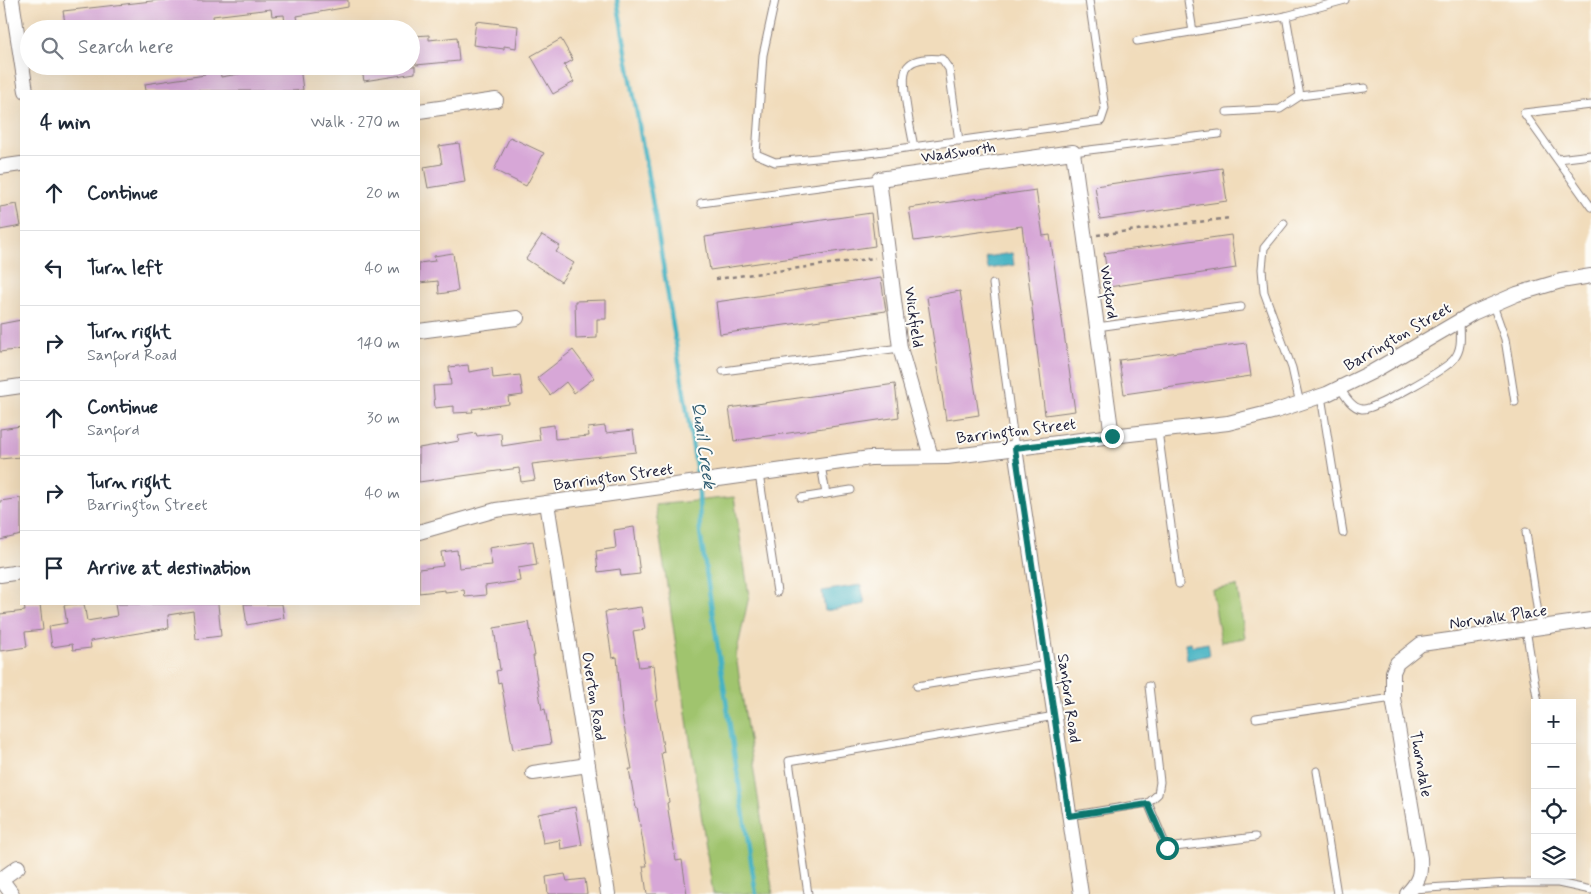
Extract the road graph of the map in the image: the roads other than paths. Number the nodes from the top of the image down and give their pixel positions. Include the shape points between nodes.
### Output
1 (12, 0) edge
2 (775, 0) edge
3 (1089, 0) edge
4 (1188, 0) edge
5 (1345, 0) edge
6 (1328, 2) edge
7 (1286, 16) junction
8 (1194, 32) junction
9 (1137, 41) dead end
10 (20, 52) edge
11 (24, 75) edge
12 (1365, 88) dead end
13 (26, 90) edge
14 (1300, 96) junction
15 (496, 100) dead end
16 (1591, 105) edge
17 (420, 111) edge
18 (1227, 112) dead end
19 (1218, 134) dead end
20 (959, 141) junction
21 (914, 147) junction
22 (1074, 152) junction
23 (1591, 155) edge
24 (1558, 160) junction
25 (20, 164) edge
26 (0, 167) edge
27 (879, 179) junction
28 (701, 203) dead end
29 (1591, 207) edge
30 (1284, 223) dead end
31 (1591, 276) edge
32 (993, 284) dead end
33 (1493, 305) junction
34 (1241, 307) dead end
35 (517, 318) dead end
36 (1460, 321) junction
37 (1097, 327) junction
38 (420, 332) edge
39 (900, 348) junction
40 (723, 371) dead end
41 (20, 386) edge
42 (1340, 388) junction
43 (0, 389) edge
44 (1322, 396) junction
45 (1515, 402) dead end
46 (1300, 404) junction
47 (1158, 431) junction
48 (1112, 436) junction
49 (1015, 448) junction
50 (931, 457) junction
51 (821, 465) junction
52 (759, 474) junction
53 (851, 490) dead end
54 (826, 494) junction
55 (801, 498) dead end
56 (547, 503) junction
57 (420, 532) edge
58 (1526, 532) dead end
59 (1343, 533) dead end
60 (20, 572) edge
61 (0, 575) edge
62 (1178, 584) dead end
63 (778, 592) dead end
64 (1591, 620) edge
65 (1533, 628) junction
66 (1412, 651) joint
67 (1047, 665) junction
68 (917, 686) dead end
69 (1149, 686) dead end
70 (1393, 698) junction
71 (1538, 699) edge
72 (1055, 716) junction
73 (1256, 718) dead end
74 (588, 765) junction
75 (1317, 771) dead end
76 (532, 773) dead end
77 (1148, 804) junction
78 (1069, 816) junction
79 (1255, 837) dead end
80 (18, 867) dead end
81 (0, 879) edge
82 (1591, 890) edge
83 (1410, 892) edge
84 (12, 894) edge
85 (608, 894) edge
86 (808, 894) edge
87 (1081, 894) edge
88 (1337, 894) edge

1 - 10 street
2 - 21 lane via 763,55 756,154 775,162
3 - 20 lane via 1105,109 1100,121
4 - 8 lane
5 - 6 lane
6 - 7 lane
7 - 8 lane
7 - 14 lane
8 - 9 lane
11 - 13 street
12 - 14 lane
14 - 18 lane via 1280,109
15 - 17 street
16 - 24 lane via 1524,114
19 - 22 lane, Wadsworth
20 - 21 lane
20 - 21 lane via 949,69 942,59 932,58 910,64 904,77
22 - 27 street, Wadsworth
22 - 37 street, Wexford
23 - 24 lane
24 - 29 lane
25 - 26 street
27 - 28 lane, Wadsworth
27 - 39 street, Wickfield
30 - 46 lane via 1264,248 1262,277 1264,292 1292,368
31 - 33 street, Barrington Street via 1518,294
32 - 49 lane
33 - 36 street, Barrington Street
33 - 45 lane via 1505,339
34 - 37 lane
35 - 38 street
36 - 42 street, Barrington Street
36 - 42 lane via 1459,349 1454,358 1382,403 1362,410
37 - 48 street, Wexford
39 - 40 lane
39 - 50 street, Wickfield
41 - 43 street
42 - 44 street, Barrington Street
44 - 46 street, Barrington Street
44 - 59 lane
46 - 47 street, Barrington Street via 1228,423
47 - 48 street, Barrington Street
47 - 62 lane
48 - 49 street, Barrington Street
49 - 50 street, Barrington Street
49 - 67 street, Sanford Road
50 - 51 street, Barrington Street via 884,457
51 - 52 street, Barrington Street
51 - 54 lane
52 - 56 street, Barrington Street
52 - 63 lane
53 - 54 lane
54 - 55 lane
56 - 57 street, Barrington Street via 496,510
56 - 74 street, Overton Road
58 - 65 lane
60 - 61 street
64 - 65 street, Norwalk Place
65 - 66 street, Norwalk Place via 1422,644
65 - 71 lane
66 - 70 street, Thorndale via 1397,663 1393,672
67 - 68 lane
67 - 72 street, Sanford Road
69 - 77 lane via 1160,782 1158,794
70 - 73 lane
70 - 83 street, Thorndale via 1420,858 1421,872
72 - 78 street, Sanford Road
72 - 86 lane via 789,761
74 - 76 street
74 - 85 street, Overton Road
75 - 88 lane
77 - 78 lane
77 - 79 lane via 1167,848
78 - 87 street, Sanford Road
80 - 81 street
81 - 84 street
82 - 83 lane via 1558,883 1528,883 1459,885

